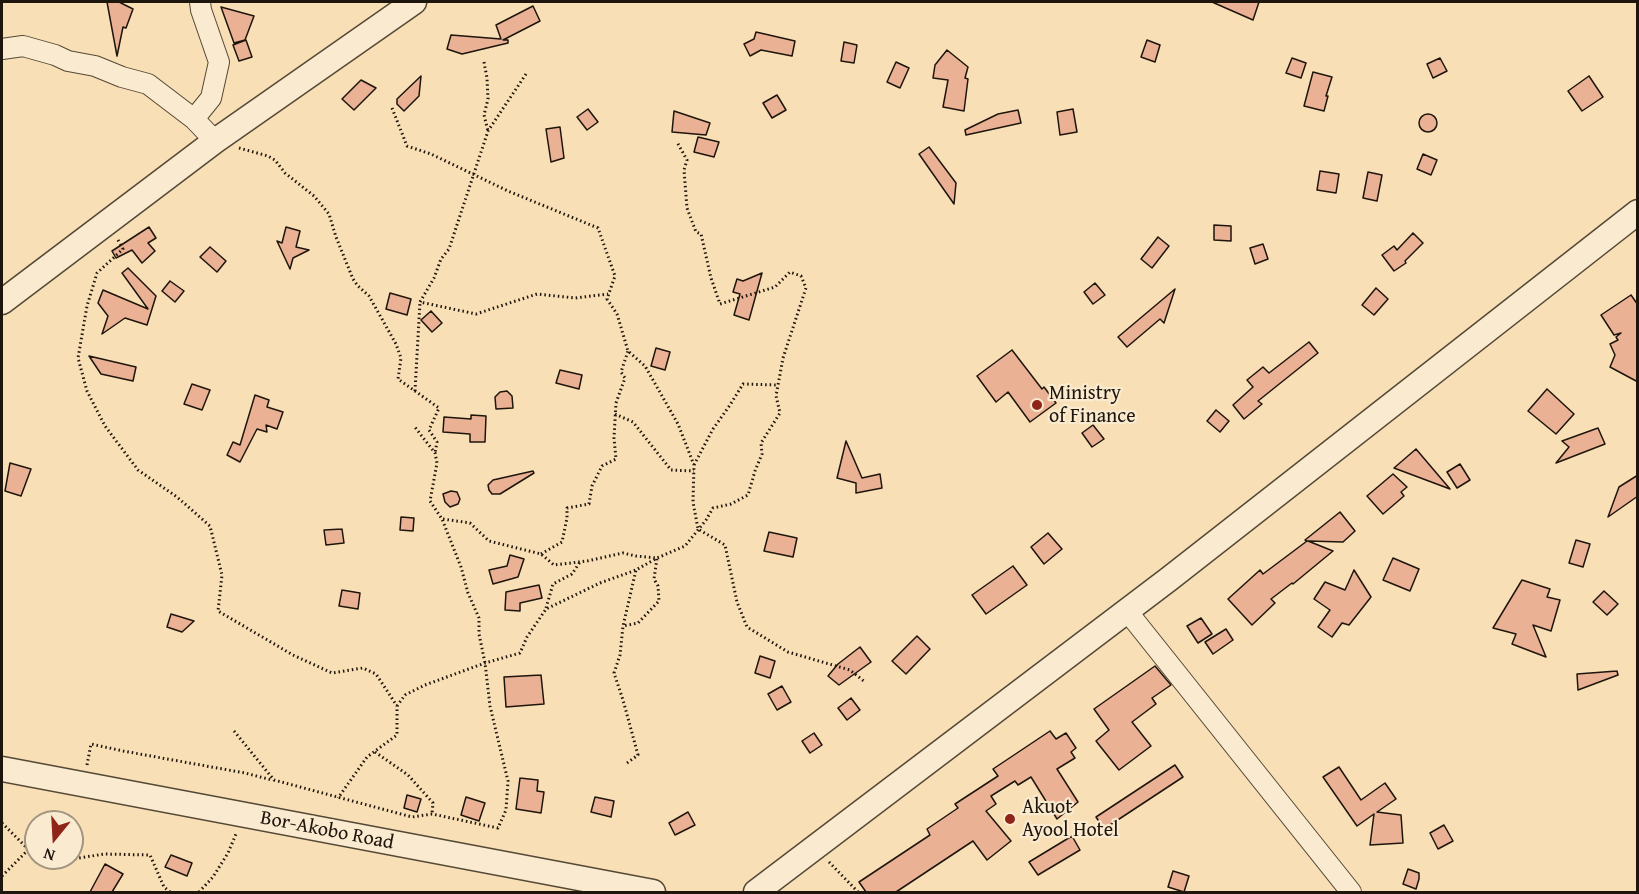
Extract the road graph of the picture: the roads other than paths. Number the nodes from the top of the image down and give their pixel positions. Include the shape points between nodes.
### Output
1 (200, 2) edge
2 (414, 2) edge
3 (2, 49) edge
4 (194, 119) junction
5 (215, 141) junction
6 (1638, 212) edge
7 (2, 302) edge
8 (1127, 611) junction
9 (2, 769) edge
10 (653, 892) edge
11 (756, 892) edge
12 (1351, 892) edge

1 - 4 street via 219,62 211,98
2 - 5 street
3 - 4 street via 23,46 148,84
4 - 5 street
5 - 7 street
6 - 8 street
8 - 11 street
8 - 12 street
9 - 10 street, Bor-Akobo Road

